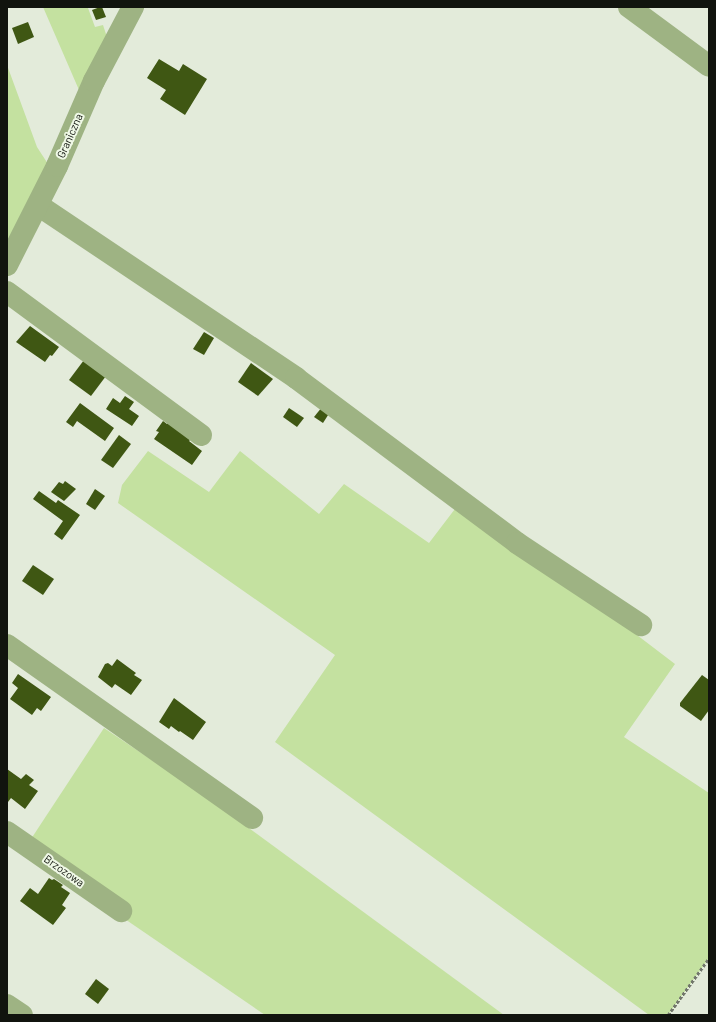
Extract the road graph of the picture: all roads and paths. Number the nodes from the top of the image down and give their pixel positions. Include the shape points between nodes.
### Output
1 (133, 7) edge
2 (629, 7) edge
3 (709, 66) edge
4 (38, 205) junction
5 (7, 265) edge
6 (7, 292) edge
7 (202, 435) dead end
8 (641, 625) dead end
9 (7, 644) edge
10 (252, 818) dead end
11 (7, 832) edge
12 (121, 911) dead end
13 (709, 958) edge
14 (7, 1005) edge
15 (22, 1015) edge
16 (668, 1015) edge

1 - 4 street, Graniczna via 94,80
2 - 3 street
4 - 5 street, Graniczna
4 - 8 street via 296,378 517,543
6 - 7 street
9 - 10 street
11 - 12 street, Brzozowa
13 - 16 path
14 - 15 street

